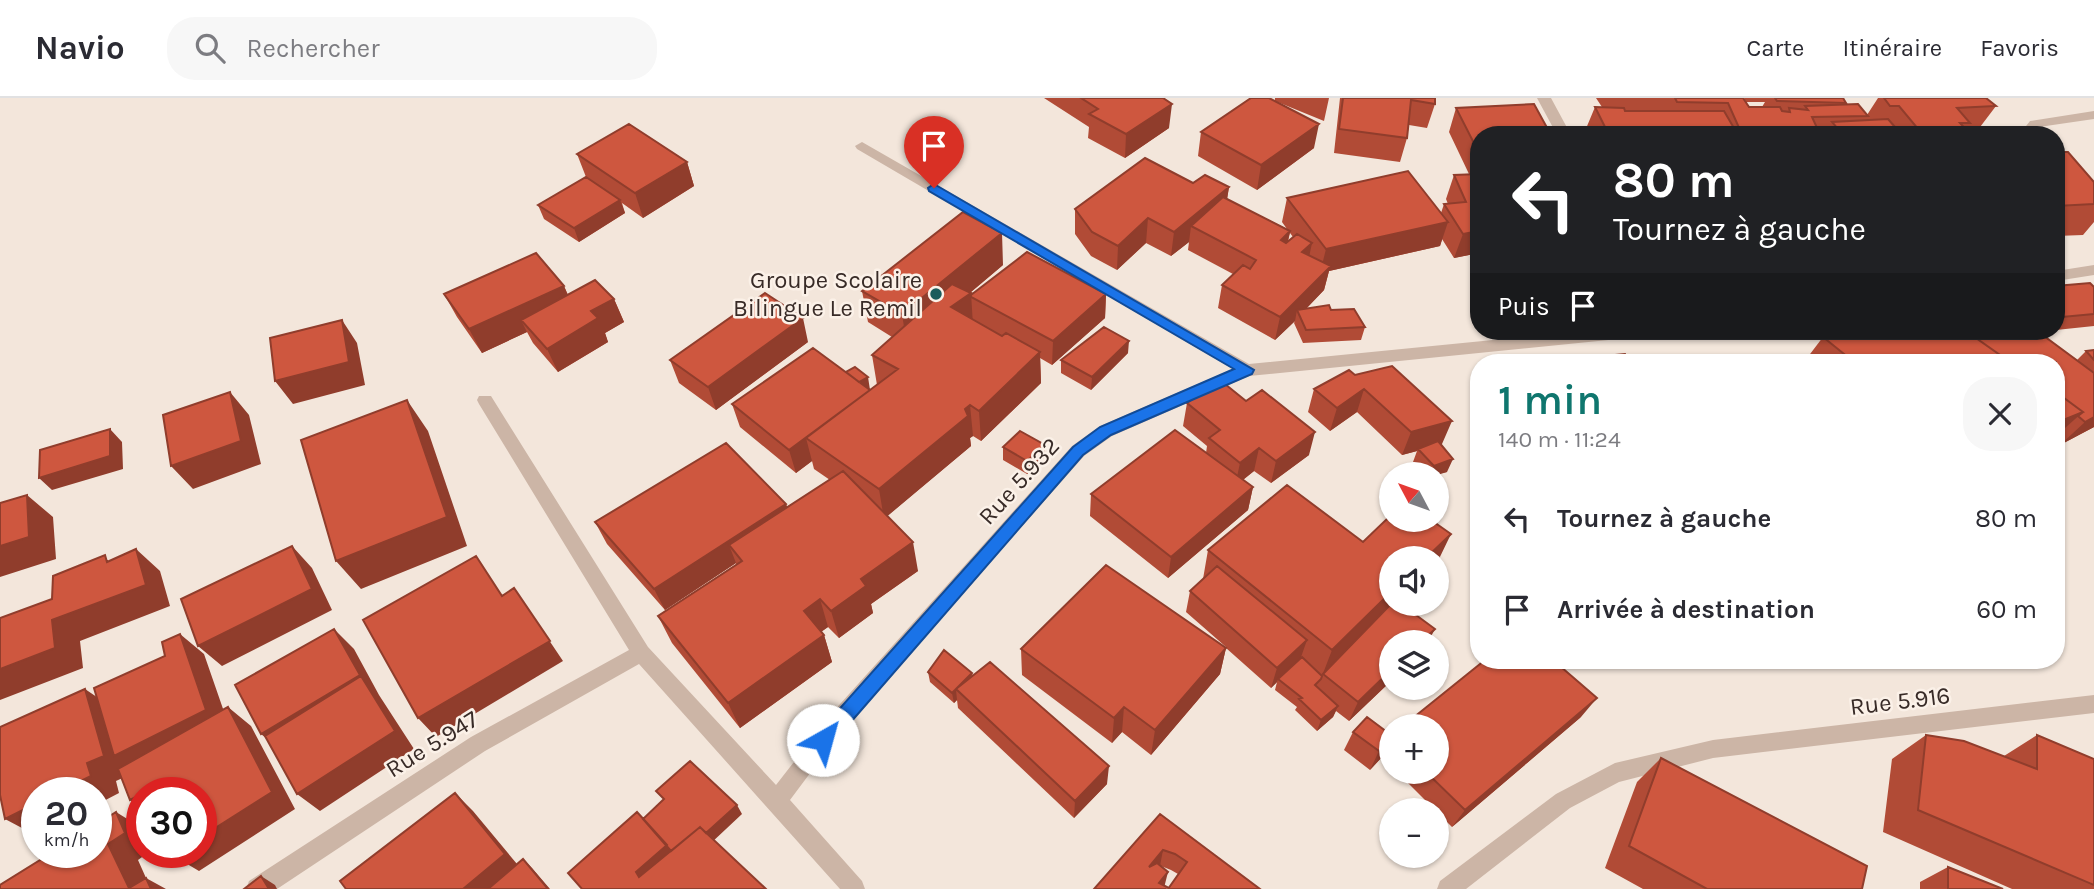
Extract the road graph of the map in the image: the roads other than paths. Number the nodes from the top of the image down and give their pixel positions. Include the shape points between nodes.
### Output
1 (1545, 98) edge
2 (2094, 115) edge
3 (1559, 126) edge
4 (2033, 126) edge
5 (862, 146) dead end
6 (2094, 270) edge
7 (2065, 275) edge
8 (1540, 340) edge
9 (1247, 370) junction
10 (485, 400) dead end
11 (641, 653) junction
12 (2094, 704) edge
13 (777, 801) junction
14 (257, 889) edge
15 (854, 889) edge
16 (1447, 889) edge

1 - 3 street
2 - 4 street
5 - 9 street
6 - 7 street
8 - 9 street, Rue 5.932
9 - 13 street, Rue 5.932 via 1106,431 1078,451 839,719
10 - 11 street
11 - 13 street
11 - 14 street, Rue 5.947 via 478,744
12 - 16 street, Rue 5.916 via 1713,750 1615,773 1563,801
13 - 15 street

